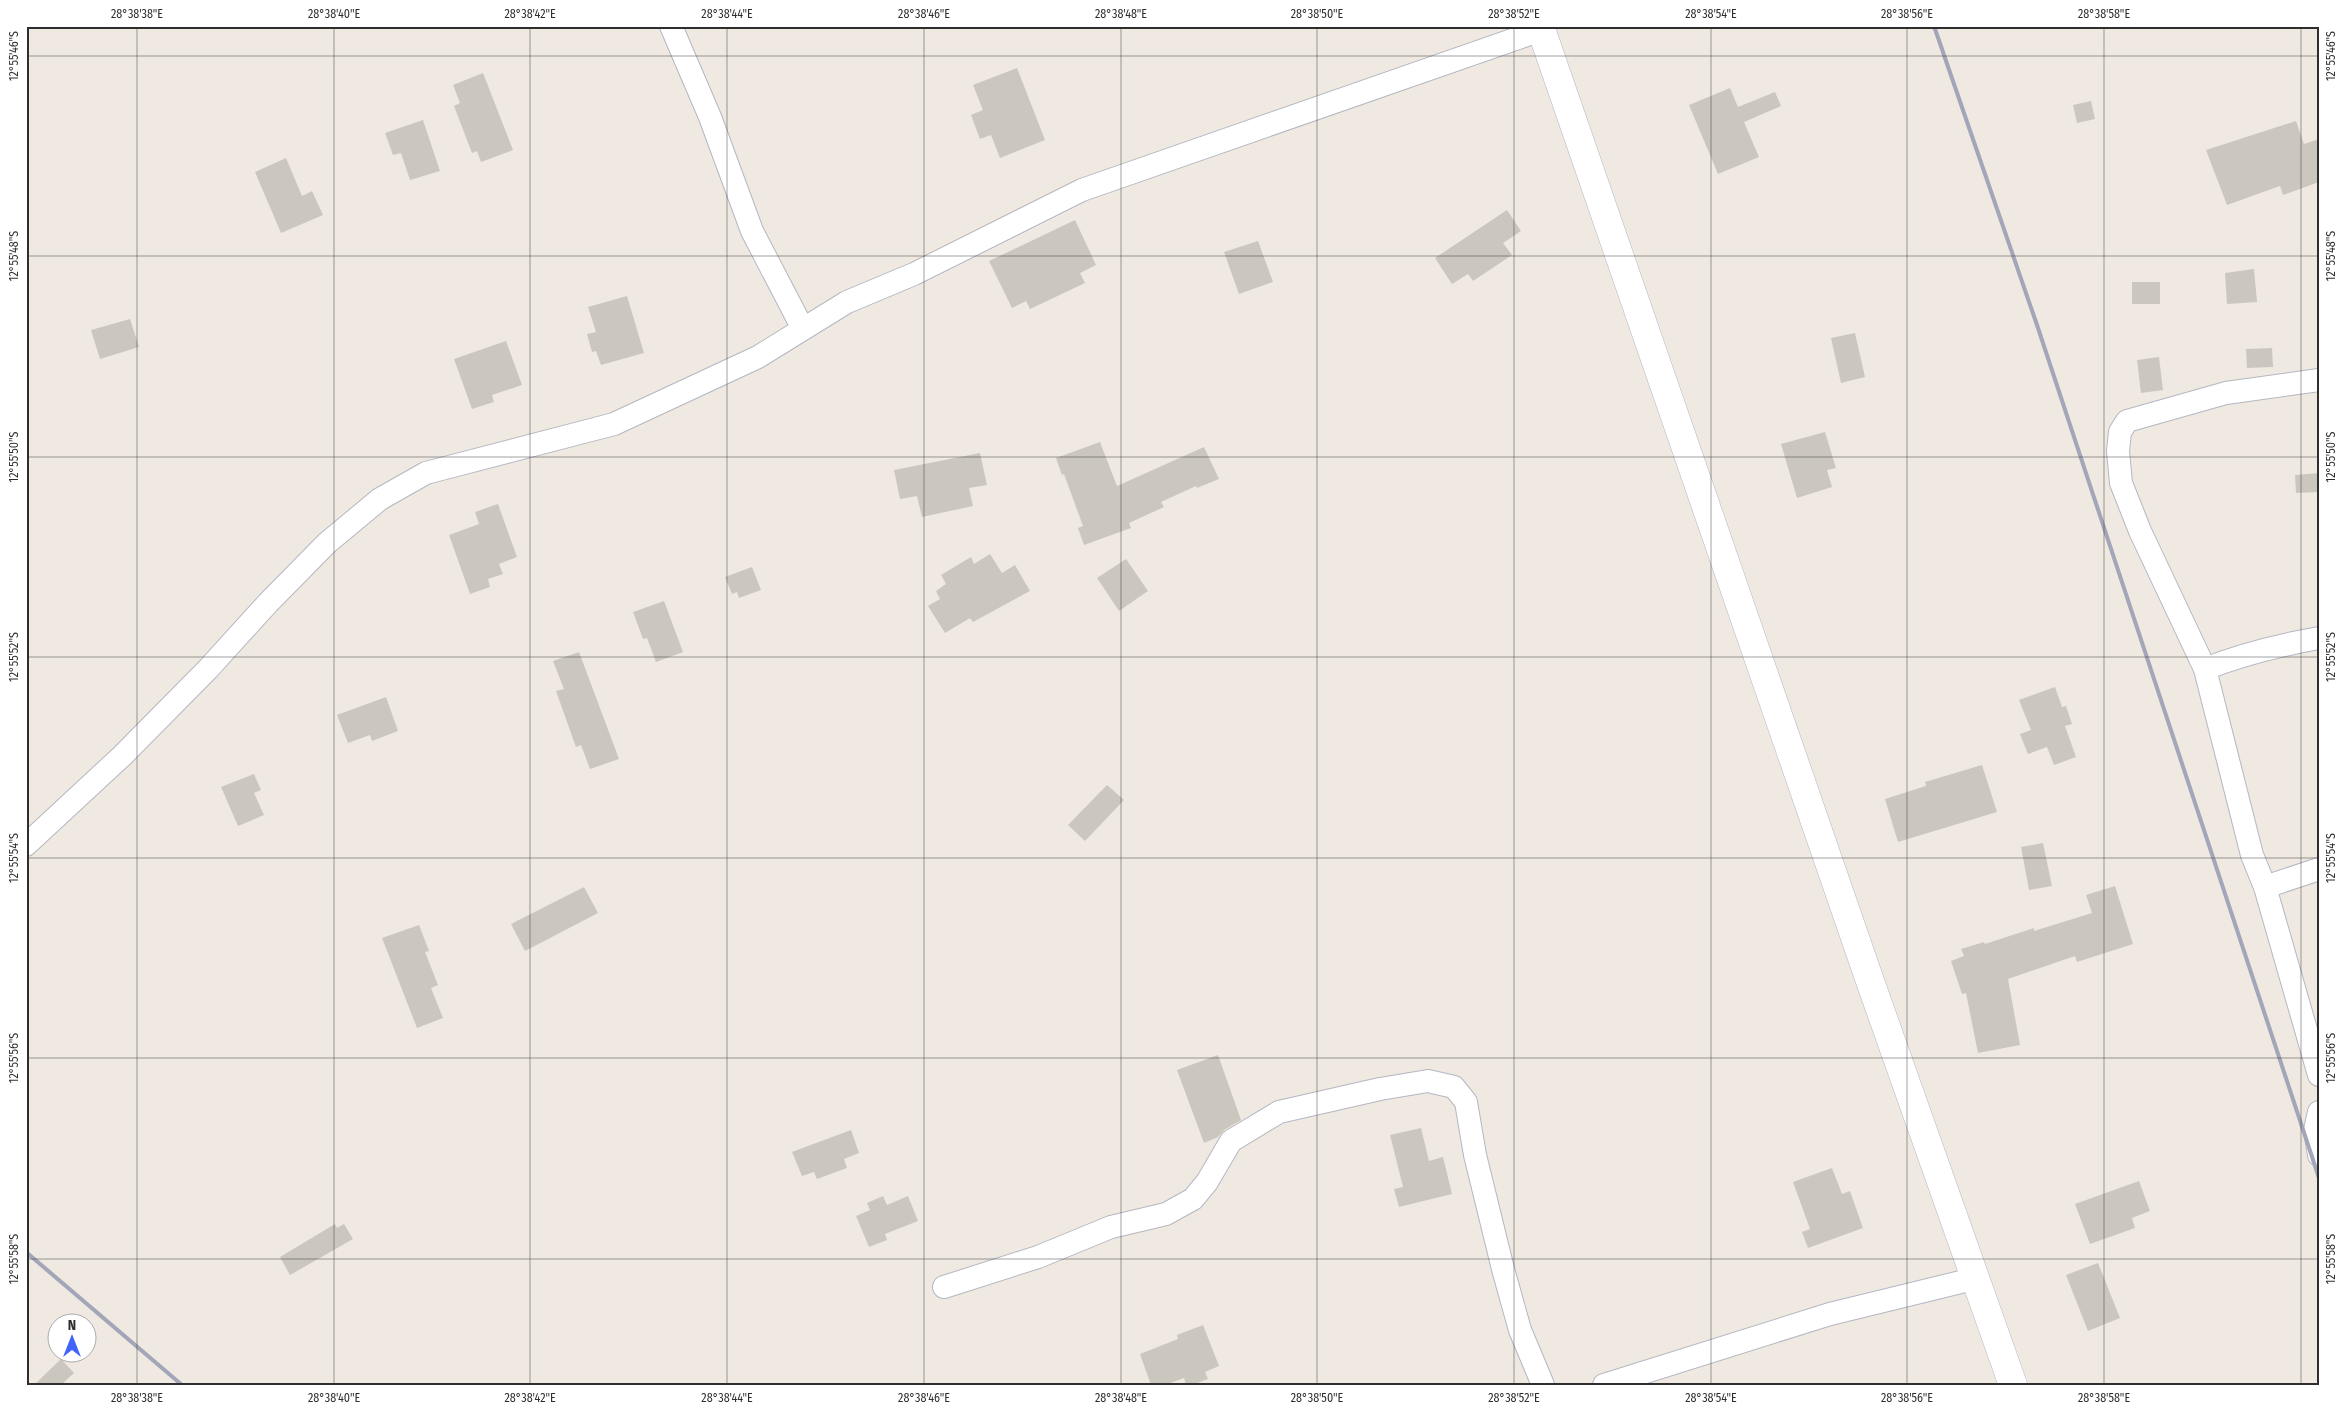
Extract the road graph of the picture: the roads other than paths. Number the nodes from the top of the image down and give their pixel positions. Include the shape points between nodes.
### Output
1 (671, 26) edge
2 (1541, 28) edge
3 (803, 329) junction
4 (2319, 380) edge
5 (2319, 638) edge
6 (2205, 669) junction
7 (26, 845) edge
8 (2319, 869) edge
9 (2265, 888) junction
10 (2319, 1075) edge
11 (2319, 1112) edge
12 (2319, 1156) edge
13 (1977, 1278) junction
14 (944, 1287) dead end
15 (1543, 1385) edge
16 (1604, 1385) edge
17 (2013, 1385) edge

1 - 3 street via 710,117 752,231
2 - 3 street via 1082,190 914,274 847,302
2 - 13 street via 1870,981
3 - 7 street via 758,357 614,424 426,473 380,499 327,543 182,696
4 - 6 street via 2199,400 2127,421 2120,432 2121,483
5 - 6 street via 2267,648
6 - 9 street via 2252,855
8 - 9 street
9 - 10 street
11 - 12 street via 2315,1130
13 - 16 street via 1830,1314
13 - 17 street
14 - 15 street via 1038,1257 1112,1227 1166,1214 1193,1199 1231,1141 1279,1112 1380,1088 1428,1081 1454,1087 1466,1102 1475,1155 1503,1269 1520,1330

